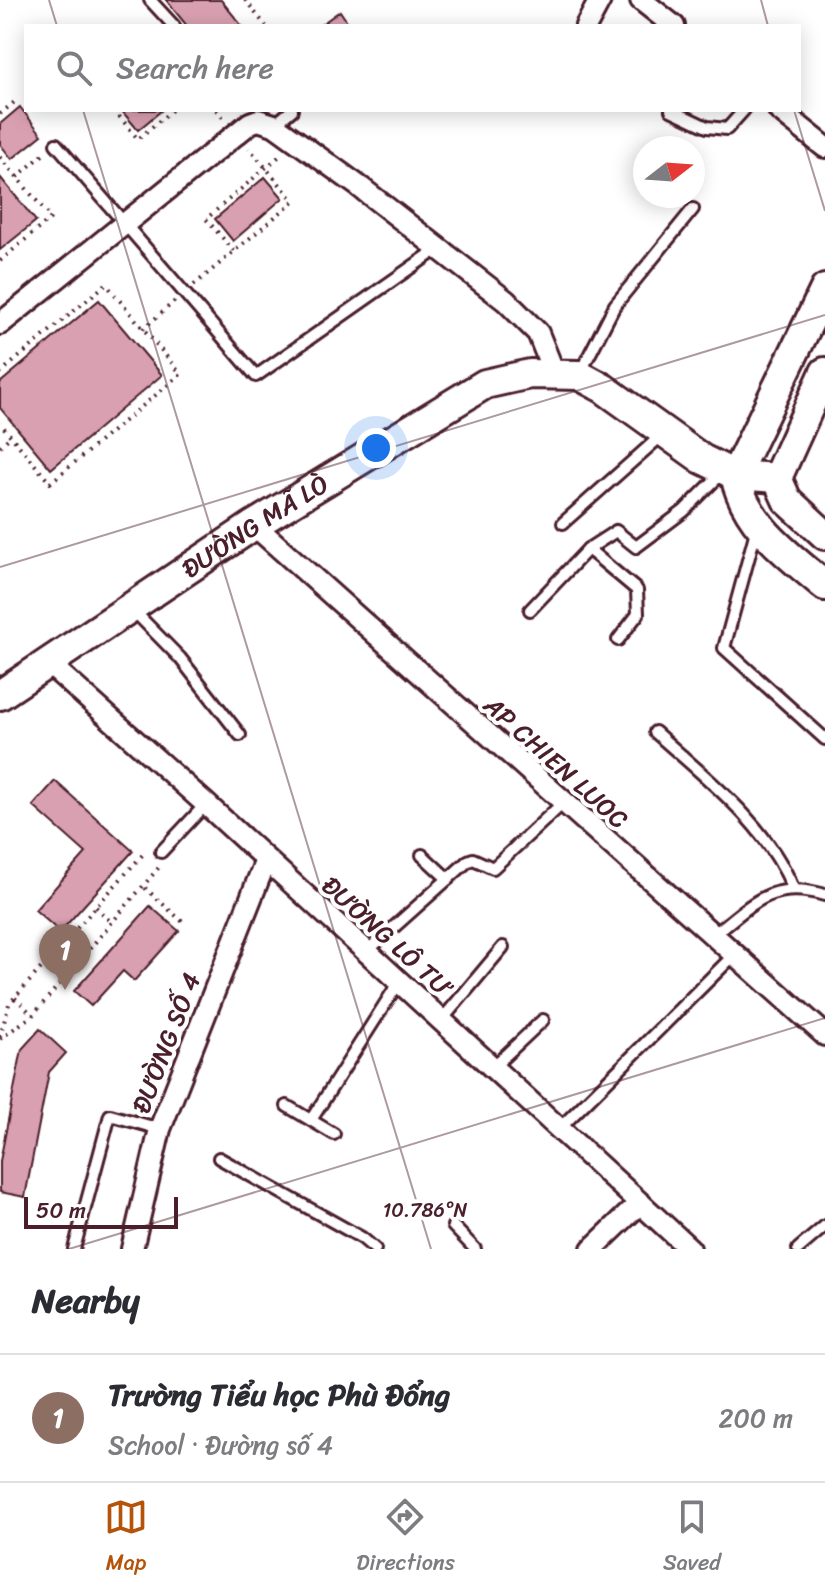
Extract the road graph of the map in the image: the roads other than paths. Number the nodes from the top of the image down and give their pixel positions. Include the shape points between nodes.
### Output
1 (150, 0) edge
2 (600, 0) edge
3 (641, 0) edge
4 (172, 24) edge
5 (587, 24) edge
6 (671, 24) edge
7 (284, 112) edge
8 (675, 112) edge
9 (742, 112) edge
10 (781, 112) edge
11 (260, 118) edge
12 (56, 144) road end
13 (825, 147) edge
14 (693, 209) dead end
15 (125, 224) junction
16 (439, 248) junction
17 (825, 289) edge
18 (0, 324) edge
19 (825, 372) edge
20 (566, 374) junction
21 (664, 433) junction
22 (730, 473) junction
23 (777, 478) junction
24 (563, 523) dead end
25 (254, 525) junction
26 (758, 525) junction
27 (825, 535) edge
28 (588, 549) junction
29 (825, 586) edge
30 (131, 608) junction
31 (530, 610) dead end
32 (618, 640) dead end
33 (48, 663) junction
34 (0, 695) edge
35 (655, 732) dead end
36 (240, 735) dead end
37 (825, 739) edge
38 (206, 804) junction
39 (562, 804) junction
40 (161, 852) dead end
41 (422, 855) dead end
42 (266, 860) junction
43 (448, 879) junction
44 (793, 888) junction
45 (825, 895) edge
46 (713, 935) junction
47 (503, 947) dead end
48 (366, 952) junction
49 (734, 955) junction
50 (399, 982) junction
51 (543, 1020) dead end
52 (441, 1021) junction
53 (825, 1035) edge
54 (492, 1068) junction
55 (287, 1106) dead end
56 (311, 1120) junction
57 (160, 1129) junction
58 (559, 1129) junction
59 (334, 1134) dead end
60 (219, 1158) dead end
61 (639, 1204) junction
62 (453, 1226) dead end
63 (825, 1226) edge
64 (74, 1249) edge
65 (132, 1249) edge
66 (375, 1249) edge
67 (475, 1249) edge
68 (592, 1249) edge
69 (690, 1249) edge
70 (798, 1249) edge

1 - 4 lane
2 - 5 street
3 - 6 street
7 - 11 lane
8 - 9 lane via 707,127 727,129
10 - 13 street
11 - 15 street
11 - 16 street
12 - 15 lane
14 - 20 lane
15 - 16 lane via 256,376
15 - 18 street
16 - 20 street via 506,301 538,333
17 - 22 main road
19 - 23 main road
20 - 21 main road via 603,388
20 - 25 main road, ĐƯỜNG MÃ LÒ via 485,384
21 - 22 main road
21 - 24 lane
22 - 23 main road
22 - 26 main road
22 - 28 lane via 636,547 616,531
23 - 27 main road via 787,500
25 - 30 main road, ĐƯỜNG MÃ LÒ
25 - 39 street, AP CHIEN LUOC
26 - 29 main road
26 - 37 lane via 724,648
28 - 31 lane
28 - 32 lane via 637,590 638,614
30 - 33 main road, ĐƯỜNG MÃ LÒ
30 - 36 lane via 180,658
33 - 34 main road, ĐƯỜNG MÃ LÒ
33 - 38 street, ĐƯỜNG LÔ TƯ
35 - 44 lane via 757,829 781,859
38 - 40 lane
38 - 42 street, ĐƯỜNG LÔ TƯ
39 - 43 lane via 493,868 473,859
39 - 46 street, AP CHIEN LUOC
41 - 43 lane
42 - 48 street, ĐƯỜNG LÔ TƯ
42 - 57 street, ĐƯỜNG SỐ 4
43 - 48 lane
44 - 45 lane
44 - 46 lane via 764,895
46 - 49 street, AP CHIEN LUOC
47 - 52 lane
48 - 50 street, ĐƯỜNG LÔ TƯ
49 - 53 street, AP CHIEN LUOC
49 - 58 lane
50 - 52 street, ĐƯỜNG LÔ TƯ
50 - 56 lane
51 - 54 lane
52 - 54 street, ĐƯỜNG LÔ TƯ
54 - 58 street, ĐƯỜNG LÔ TƯ
55 - 56 lane
56 - 59 lane
57 - 64 lane via 110,1115
57 - 65 street, ĐƯỜNG SỐ 4
58 - 61 street, ĐƯỜNG LÔ TƯ
60 - 66 lane
61 - 68 street
61 - 69 street, ĐƯỜNG LÔ TƯ
62 - 67 lane
63 - 70 lane

